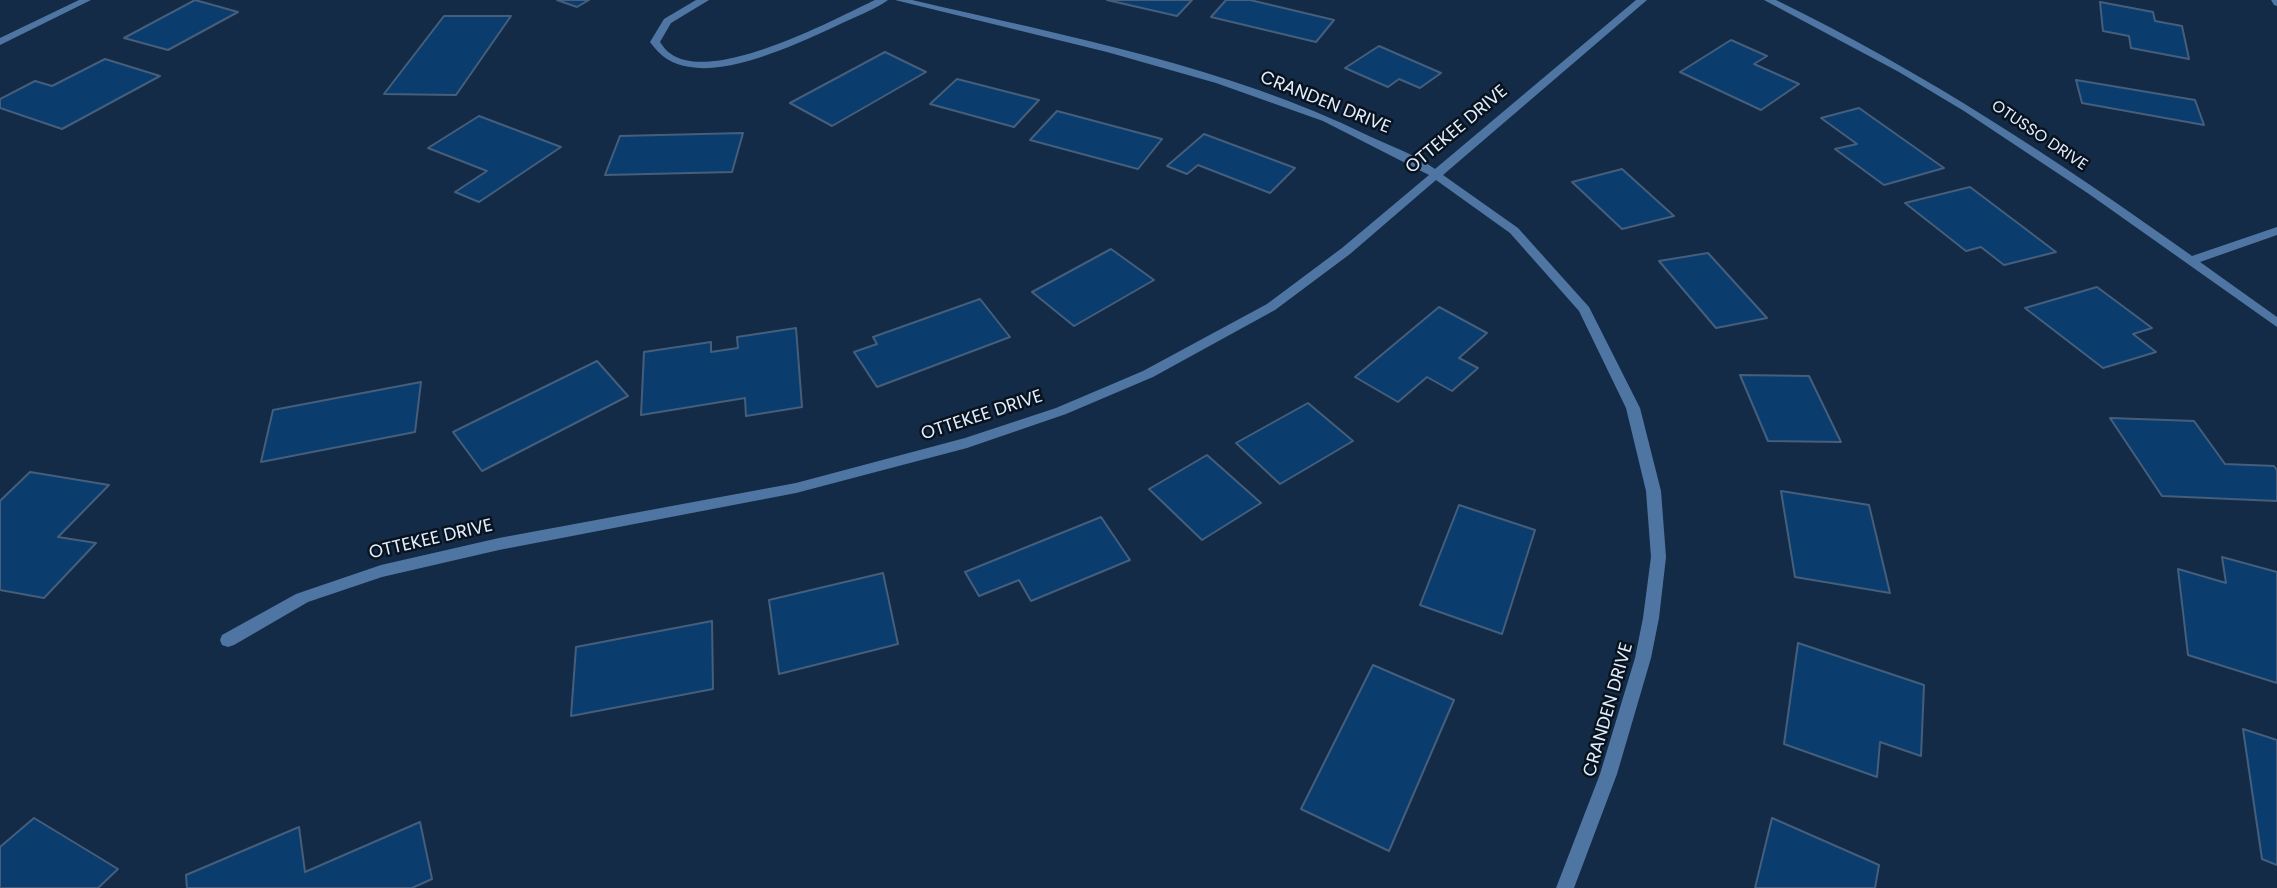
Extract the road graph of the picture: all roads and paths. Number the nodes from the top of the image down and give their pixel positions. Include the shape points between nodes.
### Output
1 (86, 0) edge
2 (704, 0) edge
3 (883, 0) edge
4 (900, 0) edge
5 (1642, 0) edge
6 (1769, 0) edge
7 (0, 42) edge
8 (1435, 173) junction
9 (2277, 231) edge
10 (2190, 261) junction
11 (2277, 323) edge
12 (228, 640) dead end
13 (1565, 888) edge

1 - 7 street
2 - 3 street via 658,30 655,42 668,58 691,64 739,61
4 - 8 street, CRANDEN DRIVE via 1257,93 1367,136
5 - 8 street, OTTEKEE DRIVE
6 - 10 street, OTUSSO DRIVE via 1954,98
8 - 12 street, OTTEKEE DRIVE via 1346,251 1272,307 1148,374 1061,411 967,443 796,488 381,571 302,598
8 - 13 street, CRANDEN DRIVE via 1506,225 1570,293 1609,351 1644,442 1656,519 1657,574 1644,661 1604,790
9 - 10 street
10 - 11 street, OTUSSO DRIVE

